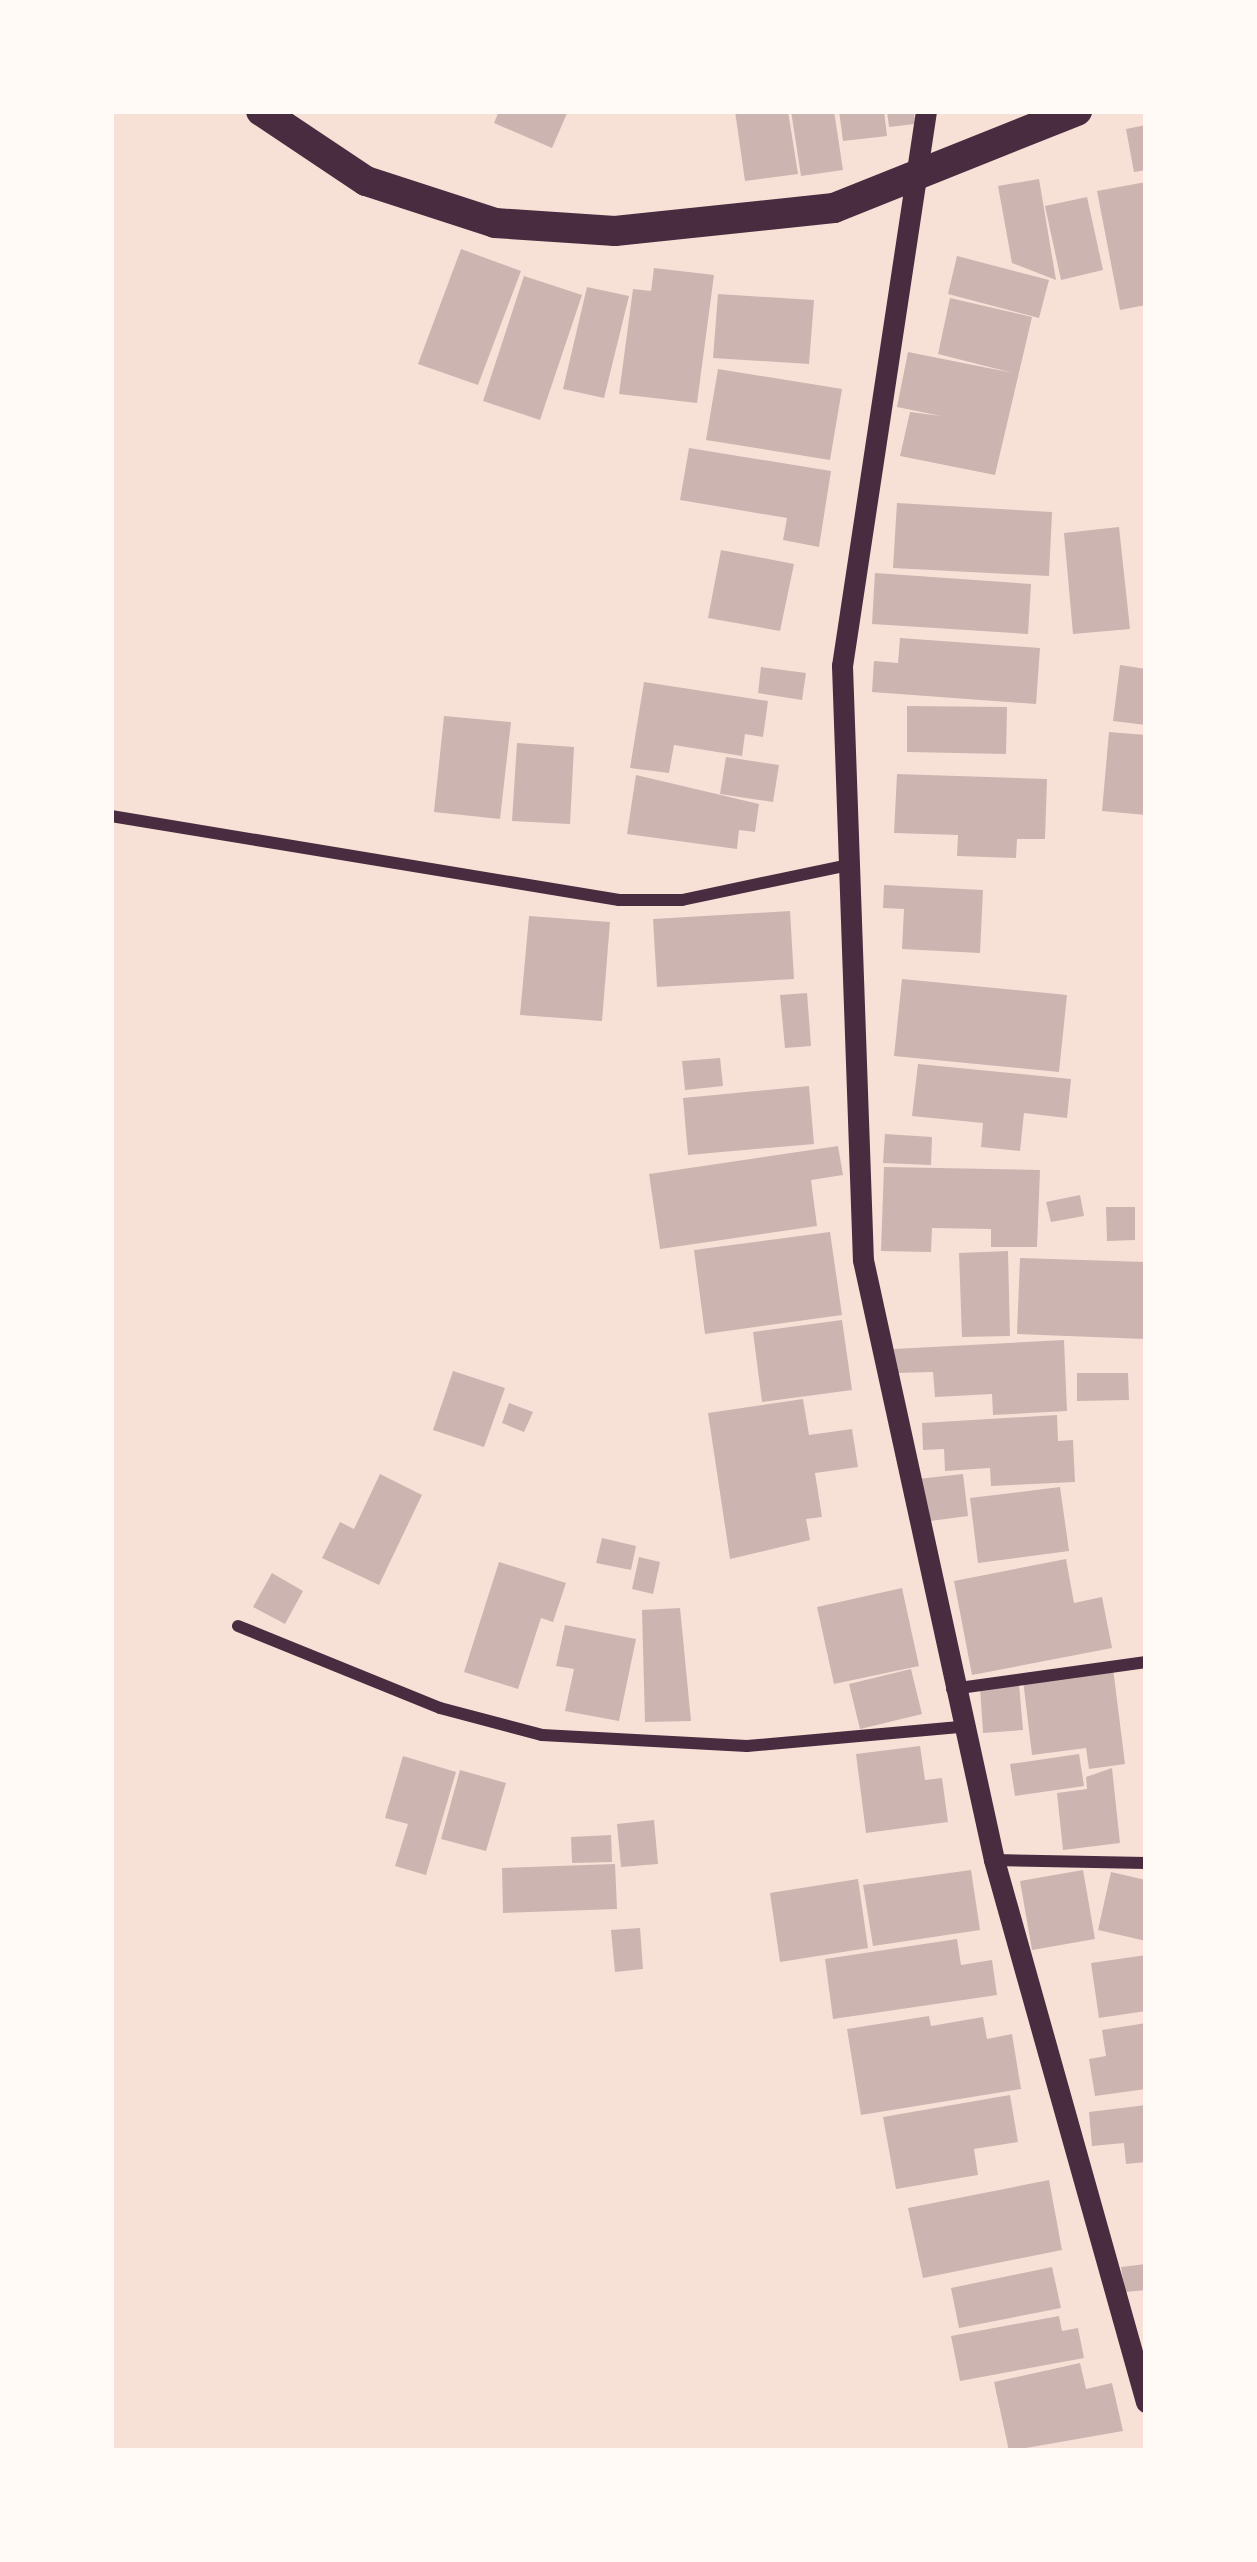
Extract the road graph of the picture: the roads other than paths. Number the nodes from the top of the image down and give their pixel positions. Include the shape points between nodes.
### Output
1 (261, 111) edge
2 (926, 111) edge
3 (1078, 111) edge
4 (914, 175) junction
5 (111, 816) edge
6 (844, 866) junction
7 (238, 1626) dead end
8 (1146, 1662) edge
9 (952, 1689) junction
10 (962, 1727) junction
11 (994, 1860) junction
12 (1146, 1863) edge
13 (1146, 2399) edge

1 - 4 highway via 366,181 495,223 747,224 834,208
2 - 4 street
3 - 4 highway
4 - 6 street via 851,557 839,740
5 - 6 street via 619,900 682,900
6 - 9 street via 872,1334
7 - 10 street via 440,1708 542,1735 706,1747
8 - 9 street
9 - 10 street
10 - 11 street
11 - 12 street
11 - 13 street

